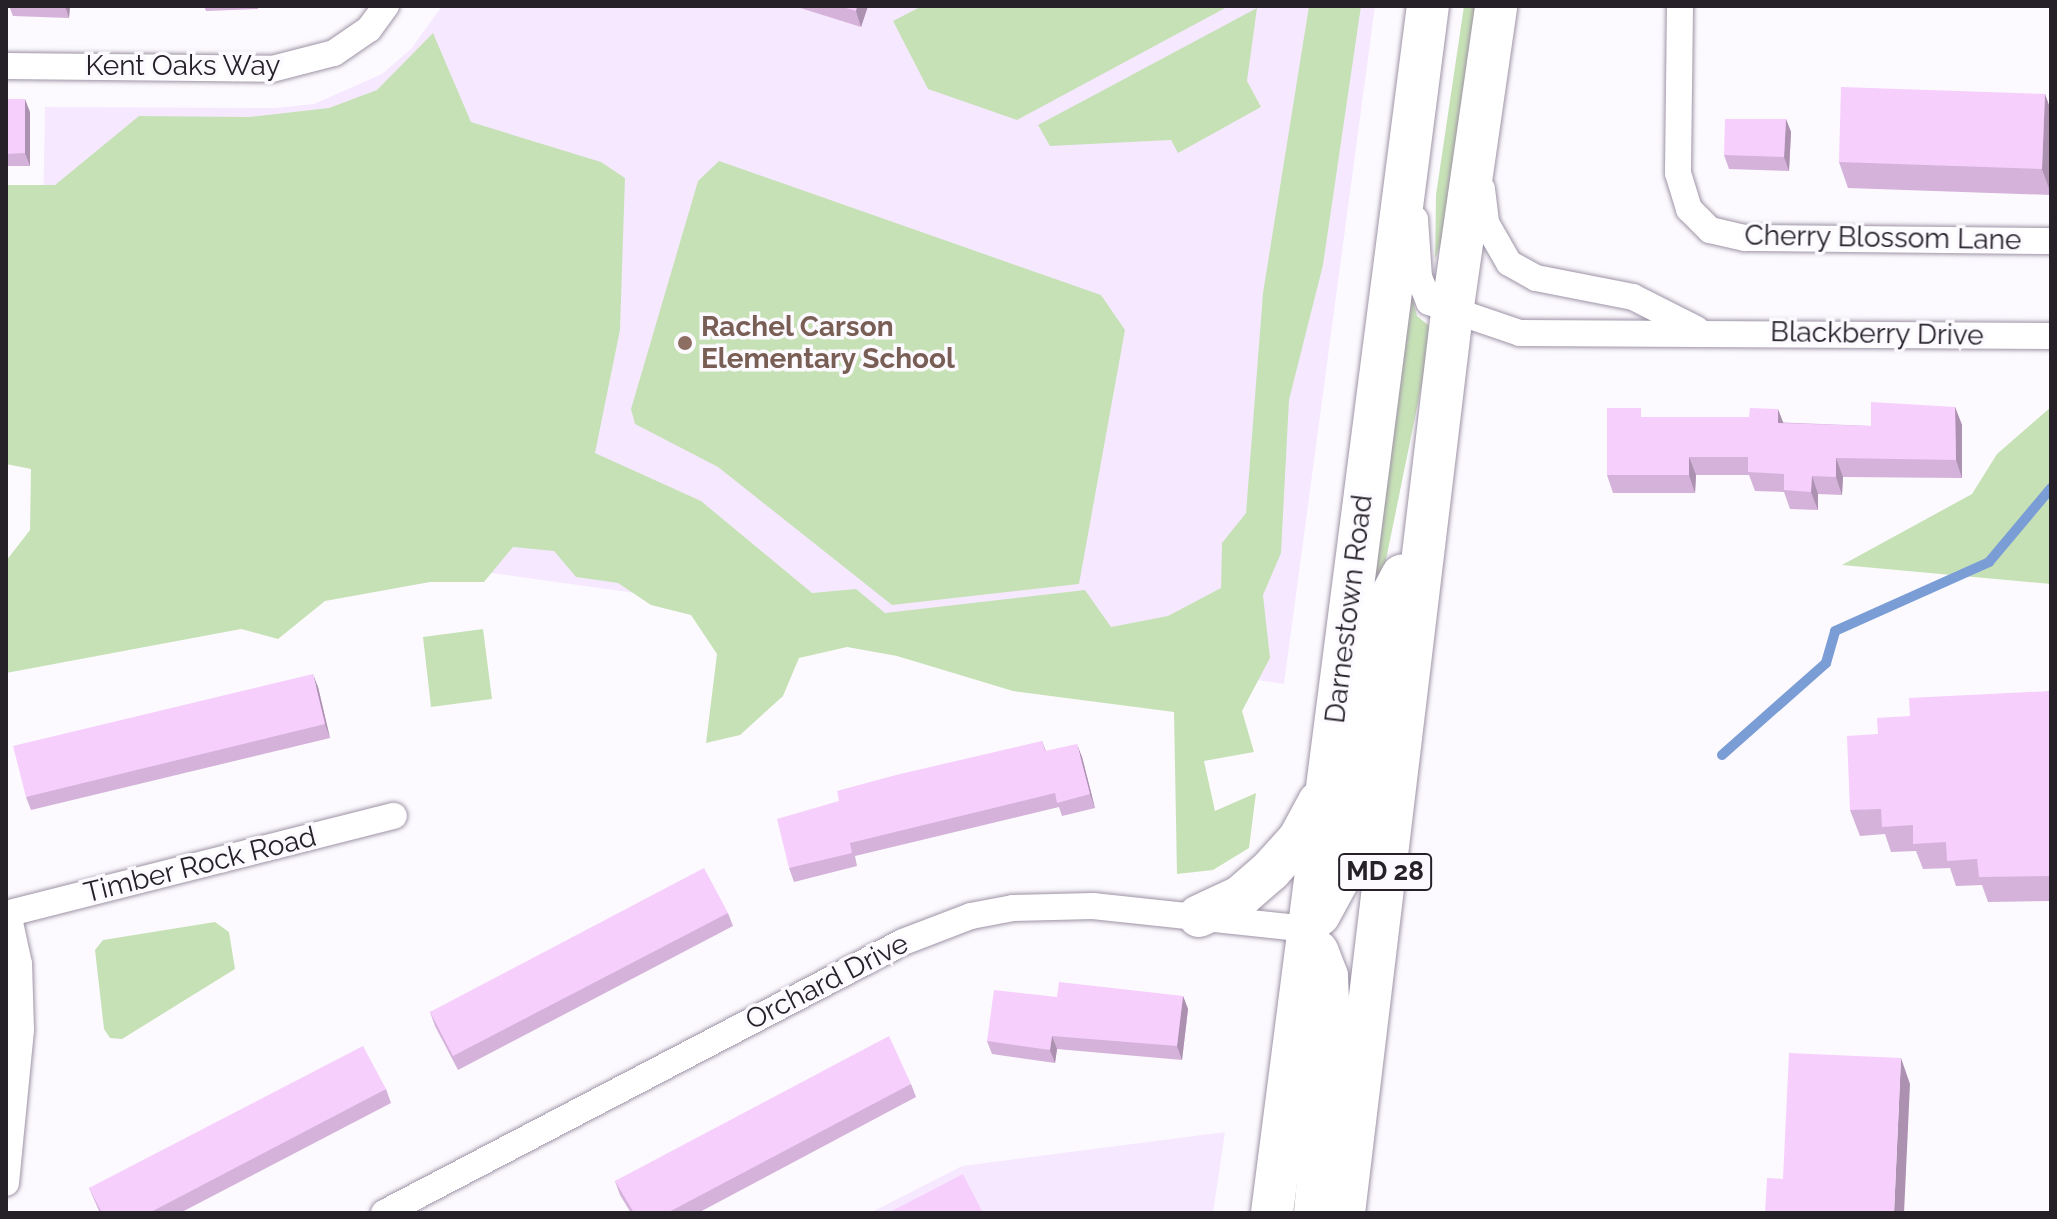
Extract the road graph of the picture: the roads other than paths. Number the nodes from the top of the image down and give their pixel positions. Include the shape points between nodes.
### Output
1 (386, 6) edge
2 (1428, 6) edge
3 (1496, 6) edge
4 (1680, 6) edge
5 (6, 66) edge
6 (1409, 135) junction
7 (1476, 136) junction
8 (2051, 241) edge
9 (1452, 313) junction
10 (1703, 333) junction
11 (2051, 336) edge
12 (1425, 531) junction
13 (1327, 787) junction
14 (394, 816) dead end
15 (7, 914) edge
16 (1199, 916) junction
17 (1309, 929) junction
18 (6, 1183) edge
19 (384, 1213) edge
20 (1272, 1213) edge
21 (1315, 1213) edge
22 (1344, 1213) edge

1 - 5 street, Kent Oaks Way via 369,29 334,53 272,69
2 - 6 main road, Darnestown Road / MD 28
3 - 7 main road, MD 28
4 - 8 street, Cherry Blossom Lane via 1678,173 1689,209 1710,230 1745,238
6 - 9 street, Blackberry Drive via 1422,292 1429,302
6 - 13 main road, Darnestown Road / MD 28
7 - 9 main road, MD 28
7 - 10 street, Blackberry Drive via 1486,223 1509,263 1536,278 1633,297
9 - 10 street, Blackberry Drive via 1520,333
9 - 12 main road, MD 28
10 - 11 street, Blackberry Drive
12 - 17 main road via 1388,602 1351,856 1331,899
12 - 22 main road, MD 28
13 - 16 main road via 1299,839 1270,871 1240,897
13 - 17 main road, Darnestown Road / MD 28
14 - 15 street, Timber Rock Road
15 - 18 street via 19,964 21,1030
16 - 17 street, Orchard Drive
16 - 19 street, Orchard Drive via 1067,905 1013,908 951,923 903,942
17 - 20 main road, Darnestown Road / MD 28
17 - 21 main road via 1327,976 1330,1048

